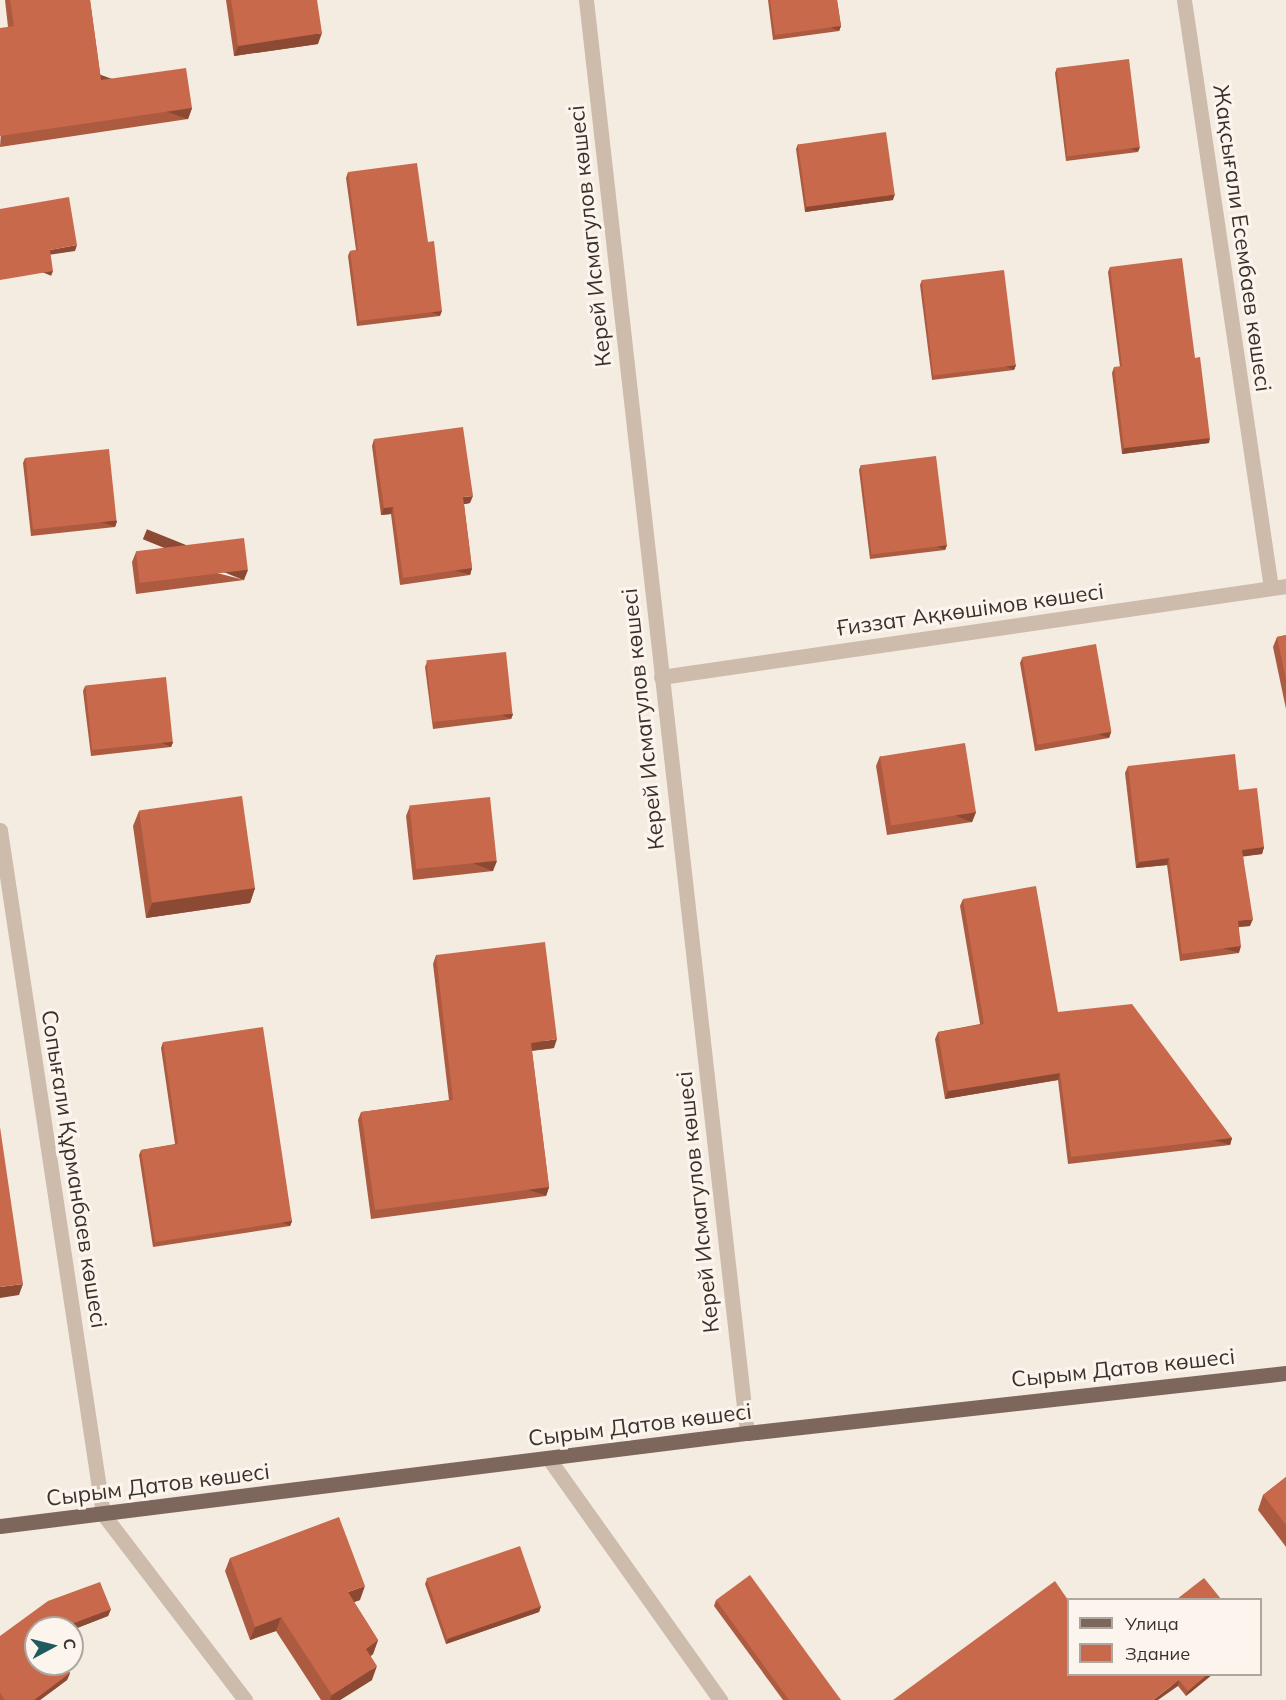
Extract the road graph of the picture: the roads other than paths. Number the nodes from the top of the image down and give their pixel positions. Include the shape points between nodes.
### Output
1 (586, 0) edge
2 (1184, 0) edge
3 (1278, 587) edge
4 (661, 678) junction
5 (0, 830) edge
6 (1286, 1373) edge
7 (747, 1433) junction
8 (549, 1459) junction
9 (103, 1514) junction
10 (0, 1526) edge
11 (245, 1700) edge
12 (720, 1700) edge

1 - 4 street, Керей Исмагулов көшесі
2 - 3 street, Жақсығали Есембаев көшесi
3 - 4 street, Ғиззат Ақкөшімов көшесi
4 - 7 street, Керей Исмагулов көшесі
5 - 9 street, Сопығали Құрманбаев көшесі
6 - 7 main road, Сырым Датов көшесі
7 - 8 main road, Сырым Датов көшесі
8 - 9 main road, Сырым Датов көшесі
8 - 12 street
9 - 10 main road, Сырым Датов көшесі
9 - 11 street

